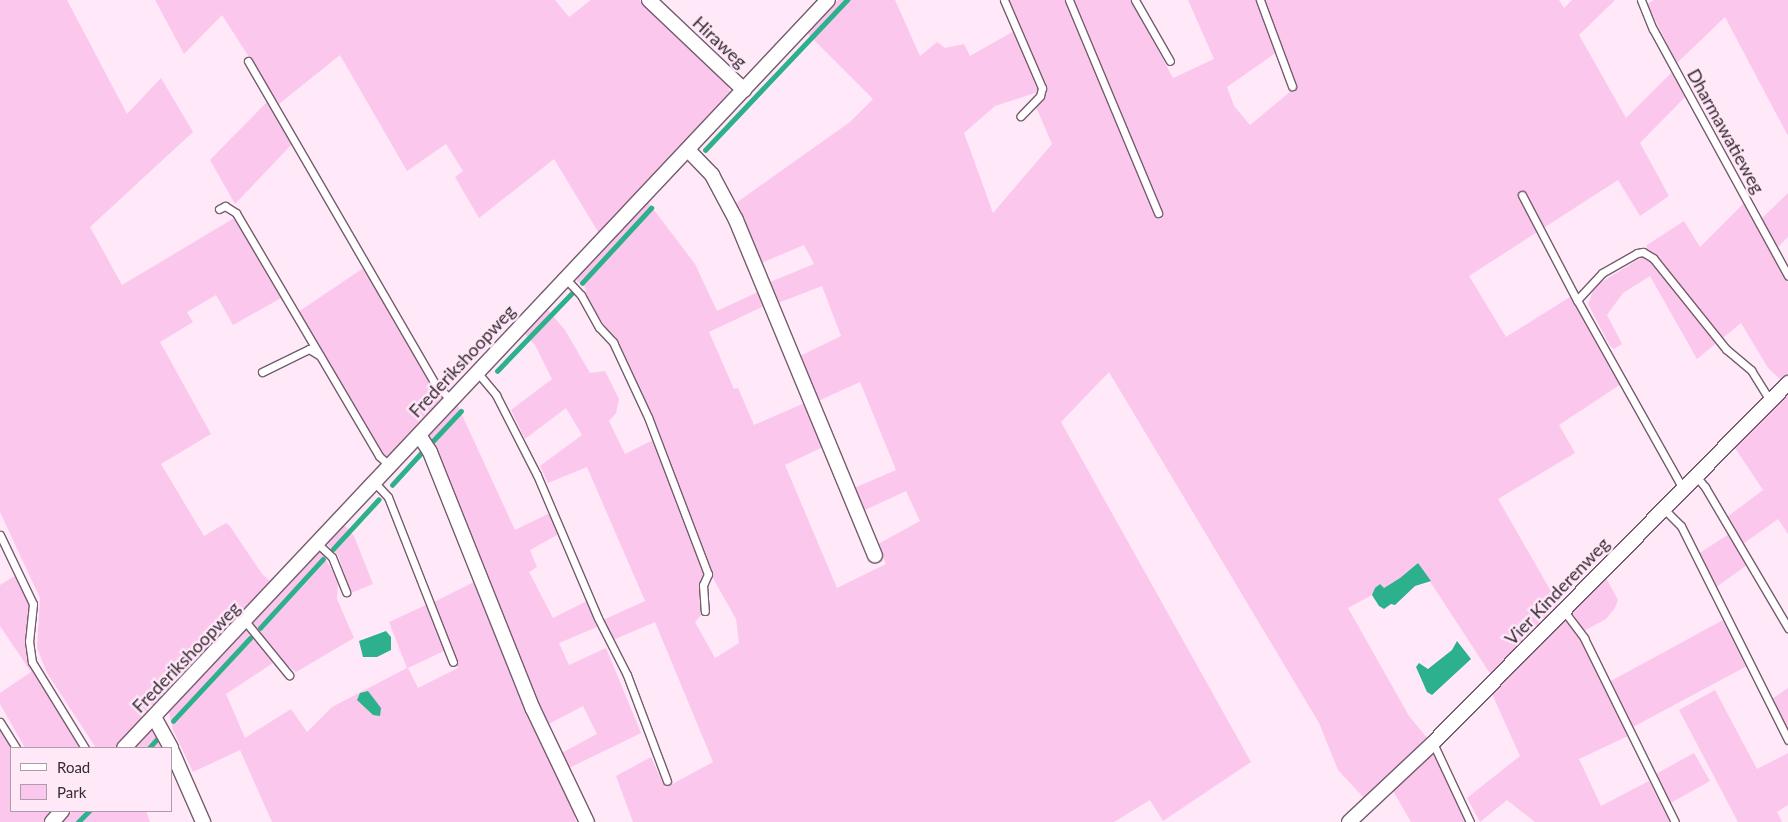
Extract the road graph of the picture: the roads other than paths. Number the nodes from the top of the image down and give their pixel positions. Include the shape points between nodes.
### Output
1 (649, 0) edge
2 (828, 0) edge
3 (1004, 0) edge
4 (1069, 0) edge
5 (1134, 0) edge
6 (1260, 0) edge
7 (1641, 0) edge
8 (248, 61) dead end
9 (1170, 61) dead end
10 (1292, 86) dead end
11 (744, 90) junction
12 (1021, 116) dead end
13 (688, 150) junction
14 (1522, 195) dead end
15 (218, 209) dead end
16 (1158, 213) dead end
17 (1788, 276) edge
18 (566, 279) junction
19 (1577, 300) junction
20 (320, 356) junction
21 (262, 372) dead end
22 (477, 372) junction
23 (1788, 382) edge
24 (451, 400) junction
25 (1770, 401) junction
26 (419, 435) junction
27 (390, 467) junction
28 (1695, 475) junction
29 (375, 483) junction
30 (1682, 488) junction
31 (1663, 508) junction
32 (0, 535) edge
33 (318, 544) junction
34 (875, 555) dead end
35 (346, 592) dead end
36 (705, 611) dead end
37 (1564, 611) junction
38 (245, 621) junction
39 (1788, 628) edge
40 (453, 662) dead end
41 (289, 675) dead end
42 (154, 717) junction
43 (0, 722) edge
44 (1788, 740) edge
45 (1433, 743) junction
46 (15, 747) edge
47 (84, 747) edge
48 (125, 747) edge
49 (170, 747) edge
50 (172, 751) edge
51 (667, 781) dead end
52 (203, 822) edge
53 (587, 822) edge
54 (1349, 822) edge
55 (1470, 822) edge
56 (1675, 822) edge

1 - 11 street, Hiraweg
2 - 11 street, Frederikshoopweg
3 - 12 lane via 1042,88 1035,102
4 - 16 lane
5 - 9 lane
6 - 10 lane
7 - 17 lane, Dharmawatieweg via 1653,29
8 - 24 lane via 436,386
11 - 13 street, Frederikshoopweg
13 - 18 street, Frederikshoopweg
13 - 34 street via 712,175 736,220
14 - 19 lane
15 - 20 lane via 225,206 236,213
18 - 22 street, Frederikshoopweg
18 - 36 lane via 613,342 648,417 708,574 703,585
19 - 25 lane via 1602,272 1614,264 1637,253 1649,255 1726,349 1751,370
19 - 30 lane
20 - 21 lane via 309,349
20 - 27 lane via 379,456
22 - 24 street, Frederikshoopweg
22 - 51 lane via 496,395 538,475 598,618 626,675
23 - 25 street, Vier Kinderenweg
24 - 26 street, Frederikshoopweg
25 - 28 street, Vier Kinderenweg
26 - 27 street, Frederikshoopweg
26 - 53 street via 430,452 532,709
27 - 29 street, Frederikshoopweg
28 - 30 street, Vier Kinderenweg
28 - 39 lane
29 - 33 street, Frederikshoopweg
29 - 40 lane via 388,497
30 - 31 street, Vier Kinderenweg
31 - 37 street, Vier Kinderenweg
31 - 44 lane via 1681,526
32 - 47 lane via 32,604 29,641 32,662
33 - 35 lane via 332,557
33 - 38 street, Frederikshoopweg
37 - 45 street, Vier Kinderenweg
37 - 56 lane via 1584,638
38 - 41 lane
38 - 42 street, Frederikshoopweg
42 - 48 street, Frederikshoopweg
42 - 49 street
43 - 46 lane
45 - 54 street, Vier Kinderenweg
45 - 55 lane
50 - 52 street

